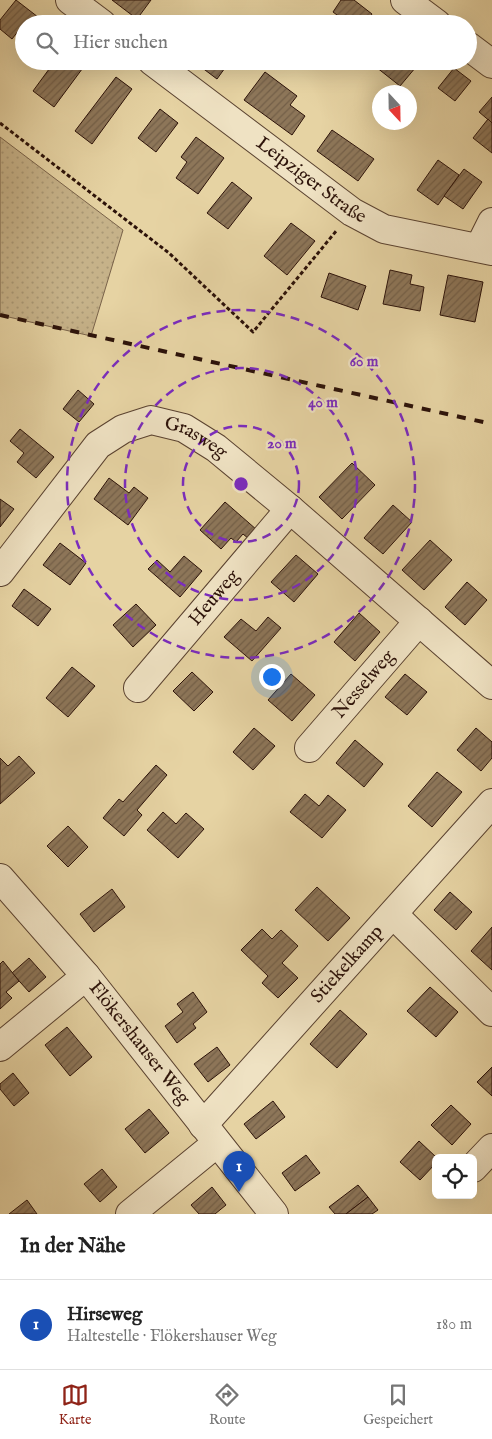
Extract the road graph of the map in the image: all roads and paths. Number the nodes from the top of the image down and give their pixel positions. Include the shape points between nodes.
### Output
1 (70, 0) edge
2 (405, 0) edge
3 (90, 15) edge
4 (425, 15) edge
5 (477, 53) edge
6 (492, 64) edge
7 (164, 70) edge
8 (0, 123) edge
9 (352, 212) junction
10 (492, 222) edge
11 (486, 250) edge
12 (290, 509) junction
13 (0, 572) edge
14 (419, 621) junction
15 (492, 685) edge
16 (138, 688) dead end
17 (309, 748) dead end
18 (492, 803) edge
19 (0, 878) edge
20 (393, 914) junction
21 (86, 976) junction
22 (492, 1012) edge
23 (0, 1047) edge
24 (210, 1134) junction
25 (492, 1148) edge
26 (477, 1164) edge
27 (130, 1214) edge
28 (274, 1214) edge

1 - 3 street
2 - 4 street
5 - 6 street
7 - 9 street, Leipziger Straße
8 - 9 path via 169,253 253,332
9 - 11 street, Leipziger Straße via 384,230
10 - 11 street
12 - 13 street, Grasweg via 216,448 184,428 151,420 122,429 98,445
12 - 14 street, Grasweg
12 - 16 street, Heuweg
14 - 15 street, Grasweg
14 - 17 street, Nesselweg
18 - 20 street, Stiekelkamp
19 - 21 street, Flökershauser Weg
20 - 22 street
20 - 24 street, Stiekelkamp
21 - 23 street
21 - 24 street, Flökershauser Weg
24 - 27 street, Stiekelkamp
24 - 28 street, Flökershauser Weg
25 - 26 street

